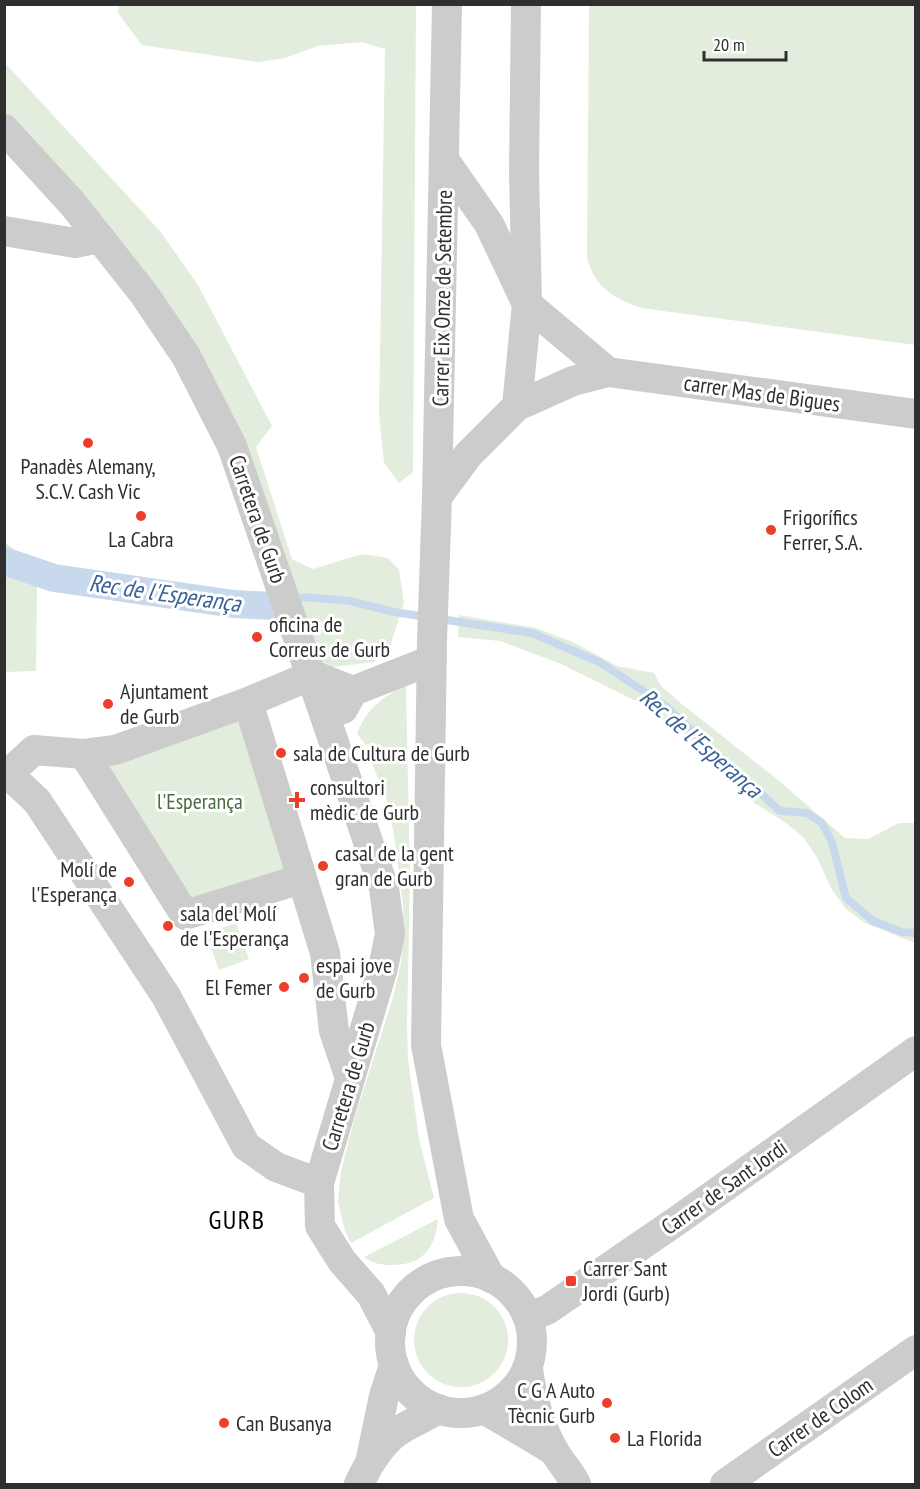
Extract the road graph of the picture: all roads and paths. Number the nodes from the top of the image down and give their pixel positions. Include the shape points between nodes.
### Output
1 (447, 4) edge
2 (526, 4) edge
3 (4, 129) edge
4 (445, 161) junction
5 (526, 197) junction
6 (489, 224) junction
7 (4, 231) edge
8 (100, 238) junction
9 (527, 304) junction
10 (608, 372) junction
11 (517, 406) junction
12 (915, 414) edge
13 (437, 497) junction
14 (432, 650) junction
15 (312, 675) junction
16 (353, 691) junction
17 (248, 702) junction
18 (331, 731) junction
19 (84, 754) junction
20 (301, 879) junction
21 (915, 1051) edge
22 (350, 1078) junction
23 (319, 1183) junction
24 (459, 1219) junction
25 (351, 1270) junction
26 (491, 1278) junction
27 (428, 1281) junction
28 (528, 1317) junction
29 (391, 1333) junction
30 (915, 1350) edge
31 (394, 1365) junction
32 (528, 1369) junction
33 (438, 1409) junction
34 (484, 1409) junction
35 (553, 1450) junction
36 (364, 1474) edge
37 (576, 1485) edge
38 (725, 1485) edge

1 - 4 street, Carrer Eix Onze de Setembre
2 - 5 street
3 - 8 street, Carretera de Gurb
4 - 6 street
4 - 13 street, Carrer Eix Onze de Setembre
5 - 6 street, Carrer Eix Onze de Setembre via 514,218
5 - 9 street
6 - 9 street
7 - 8 street via 75,243
8 - 15 street, Carretera de Gurb via 186,356 232,446
9 - 10 street
9 - 11 street
10 - 11 street, carrer Mas de Bigues via 573,381
10 - 12 street, carrer Mas de Bigues
11 - 13 street, carrer Mas de Bigues via 468,455
13 - 14 street, Carrer Eix Onze de Setembre
14 - 16 street
14 - 24 street, Carrer Eix Onze de Setembre via 426,1045
15 - 16 street
15 - 17 street
15 - 18 street, Carretera de Gurb
16 - 18 street
17 - 19 street via 115,750
17 - 20 street
18 - 22 street, Carretera de Gurb via 384,888 390,934
19 - 20 street via 184,915
19 - 23 street via 34,750 8,774 37,801 166,996 246,1146 276,1167
20 - 22 street via 325,953 334,1031
21 - 28 street, Carrer de Sant Jordi via 678,1220 547,1310
22 - 23 street, Carretera de Gurb
23 - 25 street, Carretera de Gurb via 320,1226
24 - 26 street
24 - 27 street via 454,1242
25 - 27 street, Carretera de Gurb via 369,1280 393,1284
25 - 29 street, Carretera de Gurb via 371,1293
26 - 27 street via 465,1271
26 - 28 street via 513,1294
27 - 29 street via 407,1297
28 - 32 street via 532,1338
29 - 31 street
30 - 38 street, Carrer de Colom
31 - 33 street via 411,1392
31 - 36 street
32 - 34 street via 507,1397
32 - 35 street via 531,1392
33 - 34 street via 461,1413
33 - 36 street via 386,1442
34 - 35 street
35 - 37 street

